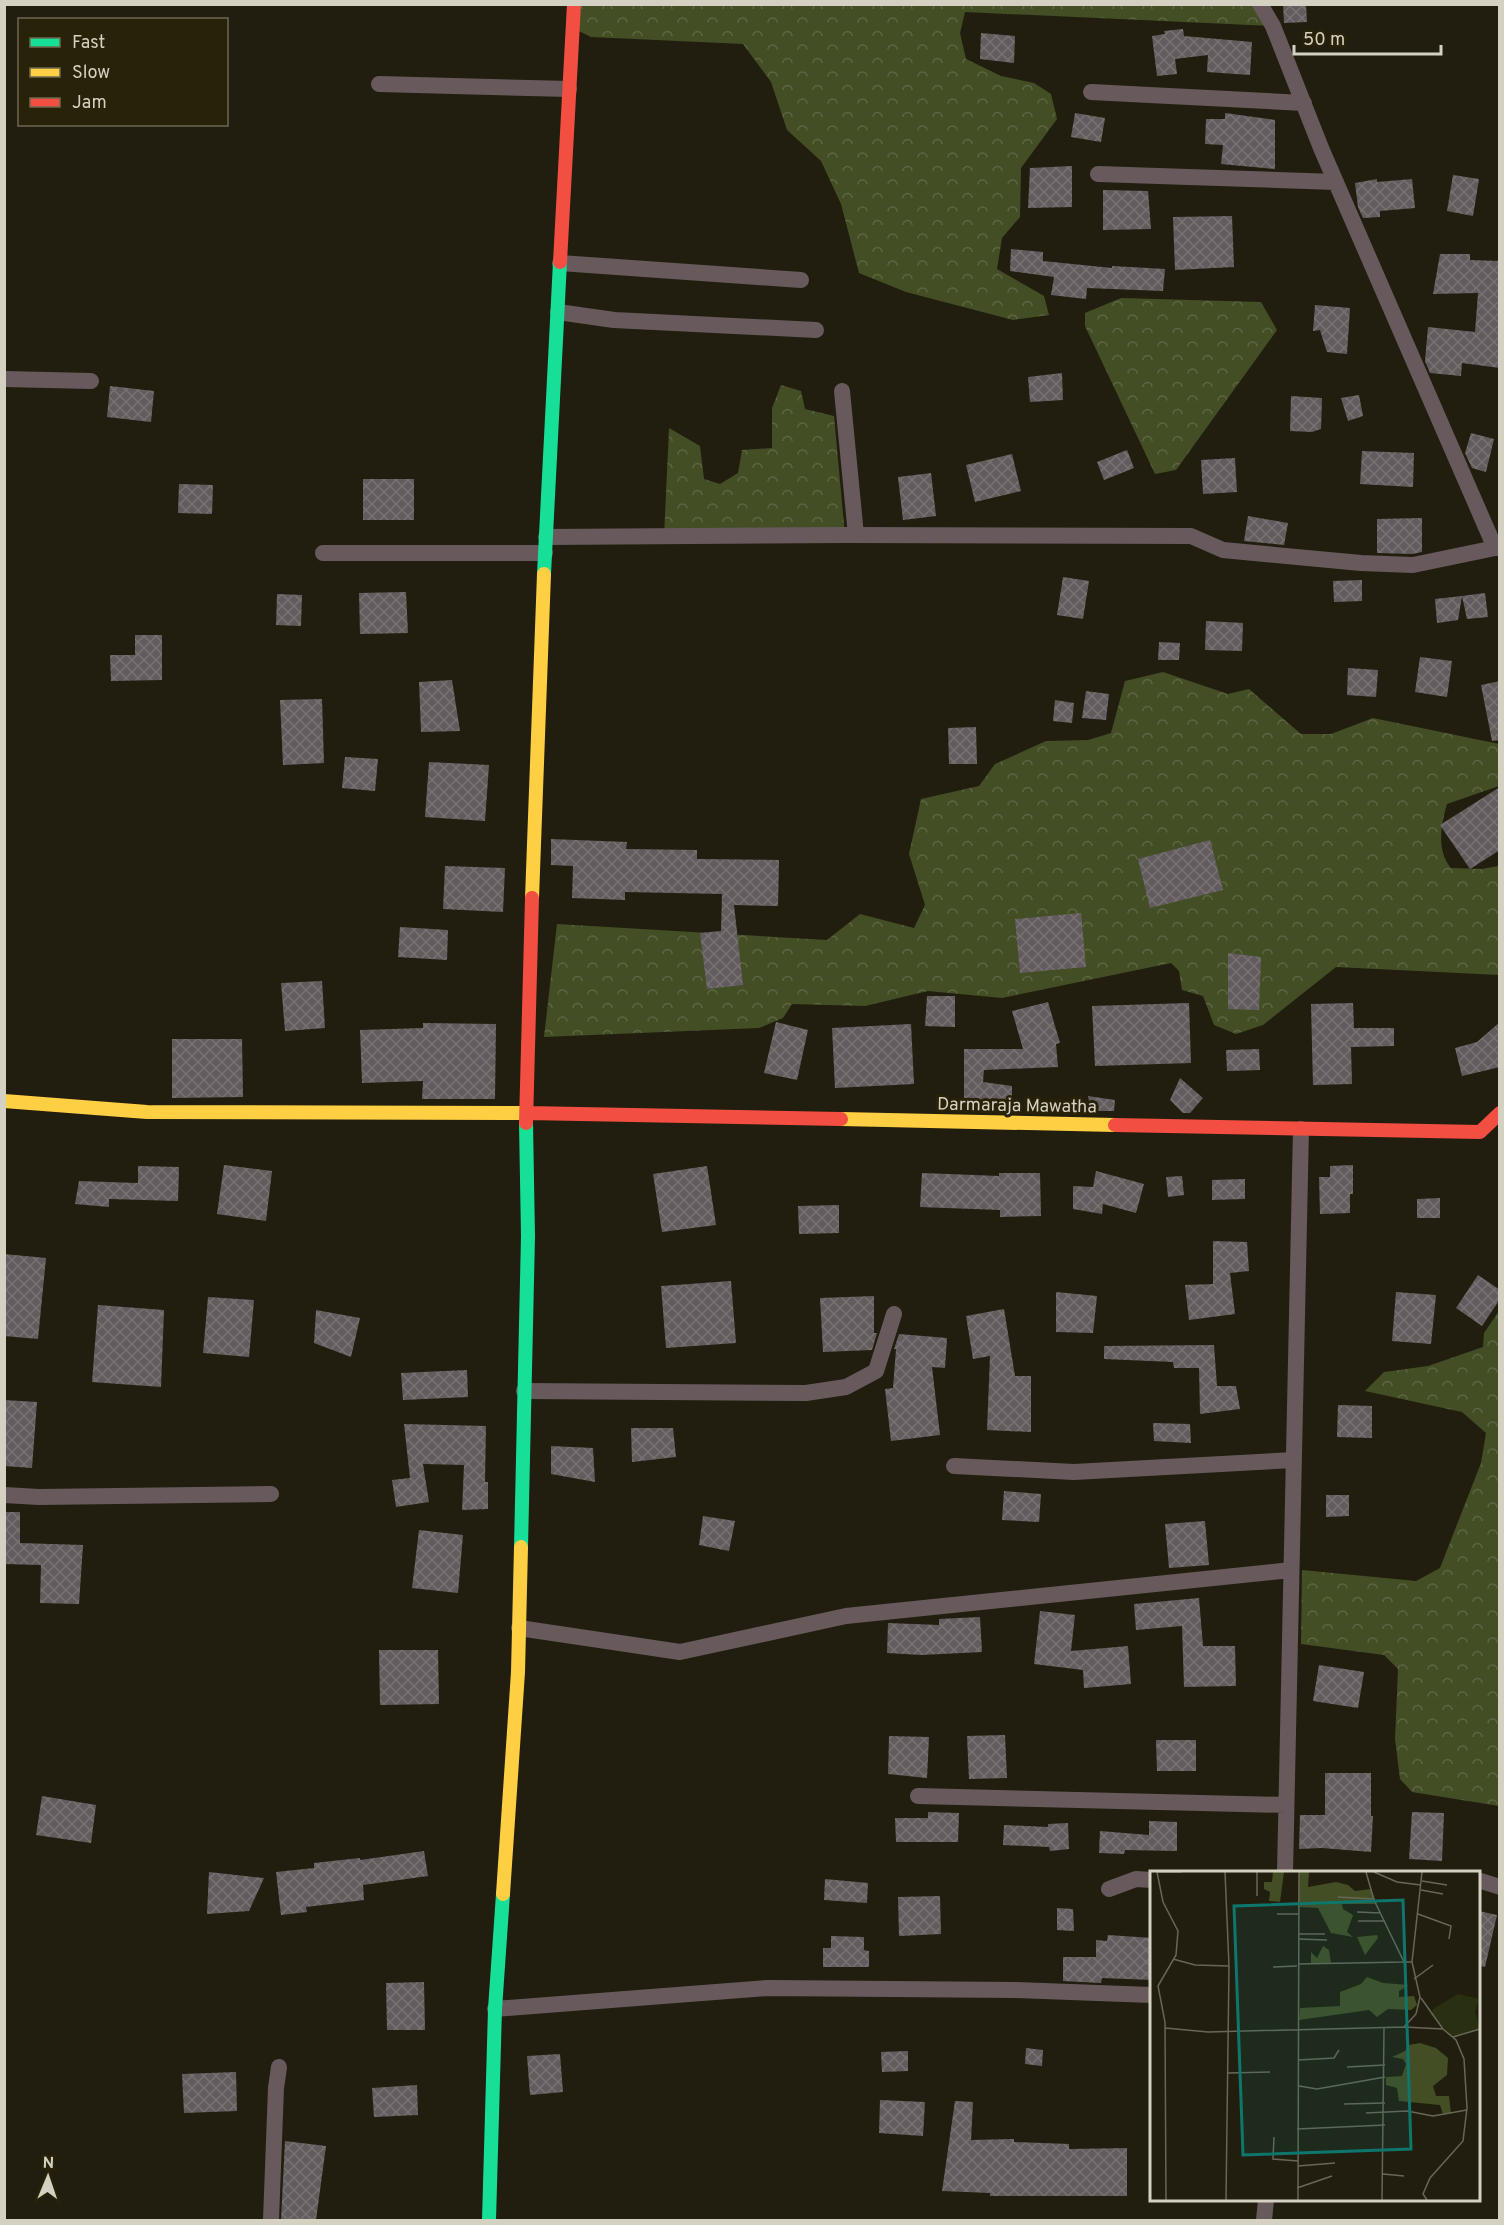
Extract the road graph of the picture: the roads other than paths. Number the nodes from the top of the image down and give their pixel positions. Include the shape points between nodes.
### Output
1 (574, 4) edge
2 (1260, 4) edge
3 (379, 84) dead end
4 (569, 89) junction
5 (1091, 92) dead end
6 (1304, 103) junction
7 (1098, 174) dead end
8 (1336, 182) junction
9 (560, 263) junction
10 (801, 280) dead end
11 (558, 312) junction
12 (816, 330) dead end
13 (4, 379) edge
14 (91, 381) dead end
15 (842, 391) dead end
16 (856, 535) junction
17 (546, 545) junction
18 (1497, 548) edge
19 (323, 553) dead end
20 (4, 1101) edge
21 (526, 1113) junction
22 (1500, 1113) edge
23 (1301, 1129) junction
24 (1480, 1132) junction
25 (1500, 1133) edge
26 (894, 1314) dead end
27 (524, 1391) junction
28 (1293, 1460) junction
29 (954, 1466) dead end
30 (271, 1494) dead end
31 (4, 1495) edge
32 (1291, 1570) junction
33 (519, 1628) junction
34 (918, 1796) dead end
35 (1286, 1805) junction
36 (1285, 1871) edge
37 (1150, 1880) edge
38 (1480, 1880) edge
39 (1500, 1887) edge
40 (1109, 1889) dead end
41 (1150, 1995) edge
42 (495, 2008) junction
43 (279, 2067) dead end
44 (1266, 2201) edge
45 (270, 2220) edge
46 (489, 2220) edge
47 (1264, 2220) edge

1 - 4 street
2 - 6 street
3 - 4 street
4 - 9 street
5 - 6 street
6 - 8 street
7 - 8 street
8 - 18 street
9 - 10 street
9 - 11 street
11 - 12 street via 614,320
11 - 17 street
13 - 14 street
15 - 16 street
16 - 17 street
16 - 18 street via 1191,536 1223,550 1413,565
17 - 19 street
17 - 21 street
20 - 21 street, Darmaraja Mawatha via 147,1112
21 - 23 street, Darmaraja Mawatha
21 - 27 street
22 - 24 street
23 - 24 street, Darmaraja Mawatha
23 - 28 street
24 - 25 street
26 - 27 street via 876,1371 846,1387 806,1393
27 - 33 street
28 - 29 street via 1074,1472
28 - 32 street
30 - 31 street
32 - 33 street via 846,1616 680,1652
32 - 35 street
33 - 42 street
34 - 35 street
35 - 36 street
37 - 40 street via 1136,1879
38 - 39 street
41 - 42 street via 767,1988
42 - 46 street
43 - 45 street
44 - 47 street

